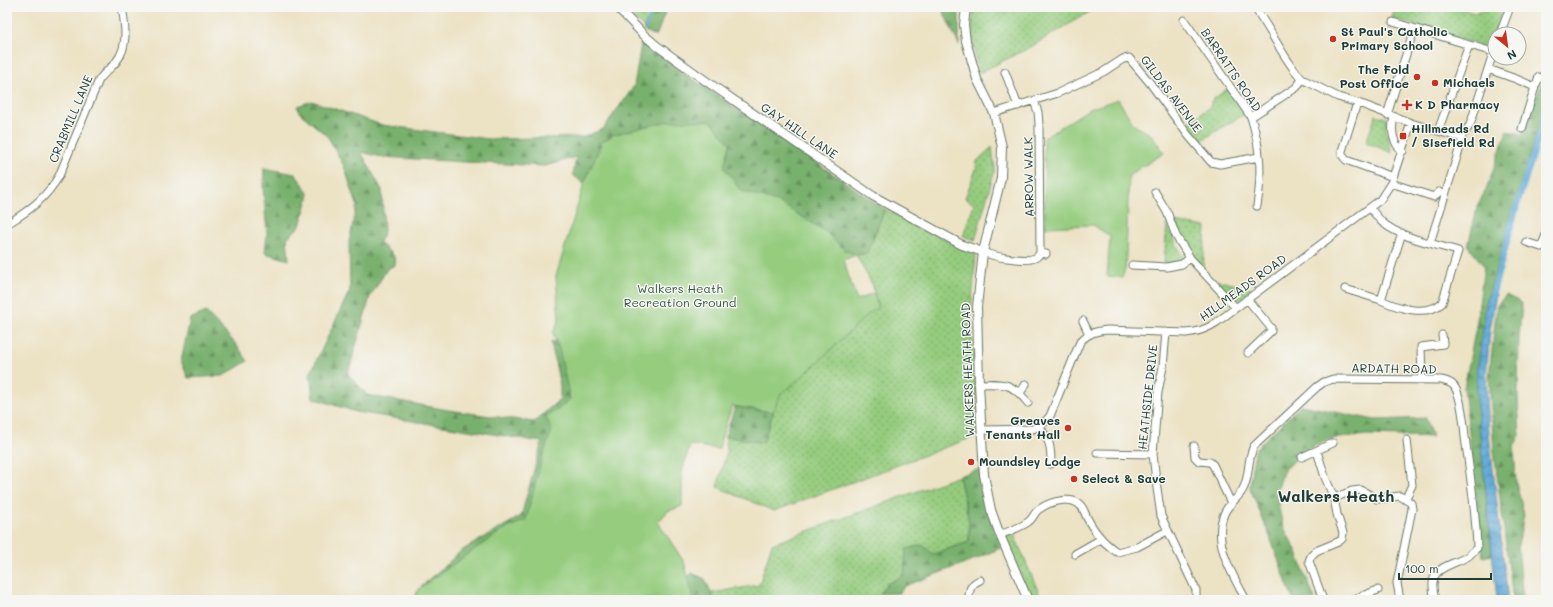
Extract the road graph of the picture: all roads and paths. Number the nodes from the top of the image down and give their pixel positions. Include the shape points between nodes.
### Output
1 (122, 7) edge
2 (617, 7) edge
3 (966, 7) edge
4 (1254, 7) edge
5 (1510, 7) edge
6 (1184, 20) dead end
7 (1392, 22) dead end
8 (1503, 26) edge
9 (1414, 29) junction
10 (1469, 45) junction
11 (1487, 48) edge
12 (1489, 66) edge
13 (1488, 69) junction
14 (1005, 72) dead end
15 (1539, 77) dead end
16 (1302, 79) junction
17 (1535, 87) junction
18 (1034, 101) junction
19 (1357, 103) junction
20 (1018, 106) junction
21 (994, 113) junction
22 (1390, 116) junction
23 (1251, 117) junction
24 (1411, 123) junction
25 (1522, 129) dead end
26 (1438, 131) junction
27 (1461, 135) junction
28 (1403, 151) junction
29 (1259, 157) junction
30 (1392, 180) junction
31 (1155, 192) dead end
32 (1439, 192) dead end
33 (1257, 206) dead end
34 (1370, 208) junction
35 (7, 224) edge
36 (1402, 234) junction
37 (1546, 235) edge
38 (1526, 242) dead end
39 (1430, 243) junction
40 (984, 252) junction
41 (1190, 258) junction
42 (1132, 265) dead end
43 (1345, 289) dead end
44 (1247, 299) junction
45 (1381, 300) junction
46 (1236, 308) junction
47 (1083, 321) dead end
48 (1166, 332) junction
49 (1089, 334) junction
50 (1442, 334) dead end
51 (1248, 353) dead end
52 (1422, 380) junction
53 (979, 384) junction
54 (1026, 384) dead end
55 (1020, 393) junction
56 (1028, 403) dead end
57 (1039, 426) junction
58 (982, 430) junction
59 (1407, 440) dead end
60 (1333, 443) dead end
61 (1194, 446) dead end
62 (1317, 451) junction
63 (1097, 453) dead end
64 (1153, 454) junction
65 (1302, 457) dead end
66 (1051, 464) dead end
67 (1334, 498) junction
68 (1406, 498) junction
69 (1230, 503) junction
70 (1167, 531) junction
71 (1000, 535) junction
72 (1101, 539) junction
73 (1074, 554) dead end
74 (975, 579) dead end
75 (1378, 590) dead end
76 (969, 600) edge
77 (1028, 600) edge
78 (1196, 600) edge
79 (1246, 600) edge
80 (1323, 600) edge
81 (1350, 600) edge
82 (1400, 600) edge
83 (1435, 600) edge

1 - 35 street, CRABMILL LANE via 124,47 118,60 99,80 59,176 50,191 37,203
2 - 40 street, GAY HILL LANE via 657,46 873,196 962,245
3 - 21 street, WALKERS HEATH ROAD via 966,41 977,79
4 - 16 street
5 - 8 street
6 - 23 street, BARRATTS ROAD
7 - 9 street
9 - 10 street
9 - 22 street
10 - 11 street
10 - 26 street
12 - 13 street
13 - 17 street
13 - 27 street via 1470,125
14 - 20 street
15 - 17 street
16 - 19 street via 1338,97
16 - 23 street via 1297,87
17 - 25 street
18 - 20 street, GILDAS AVENUE
18 - 29 street, GILDAS AVENUE via 1076,86 1129,58 1211,162 1220,164
18 - 40 street, ARROW WALK via 1039,124 1043,253 1031,259 1003,258
19 - 22 street
19 - 30 street via 1342,155 1346,160
20 - 21 street, GILDAS AVENUE
21 - 40 street, WALKERS HEATH ROAD via 1002,147 1001,178
22 - 24 street
22 - 28 street via 1394,137 1399,149
23 - 29 street, BARRATTS ROAD
24 - 26 street
24 - 28 street, HILLMEADS ROAD
26 - 27 street via 1453,136
27 - 39 street via 1462,141
28 - 30 street, HILLMEADS ROAD
29 - 33 street, BARRATTS ROAD via 1261,182
30 - 32 street via 1434,197
30 - 34 street, HILLMEADS ROAD via 1380,200
31 - 41 street via 1167,212 1176,236
34 - 36 street via 1382,222
34 - 44 street, HILLMEADS ROAD
36 - 39 street
36 - 45 street
37 - 38 street via 1541,247
39 - 45 street via 1458,252 1442,303 1422,310 1406,309
40 - 53 street, WALKERS HEATH ROAD via 977,307
41 - 42 street via 1182,264 1167,268
41 - 46 street
43 - 45 street
44 - 46 street, HILLMEADS ROAD
44 - 51 street via 1271,328 1271,331
46 - 48 street, HILLMEADS ROAD via 1205,330 1186,333
47 - 49 street
48 - 49 street, HILLMEADS ROAD via 1108,330
48 - 64 street, HEATHSIDE DRIVE
49 - 57 street via 1080,342 1050,416
50 - 52 street via 1443,344 1421,347
52 - 69 street, ARDATH ROAD via 1333,379 1324,382 1254,446 1250,454 1247,481 1241,494
52 - 83 street, ARDATH ROAD via 1448,382 1458,394 1476,521 1477,548 1467,557 1436,572 1432,590
53 - 55 street via 1008,385
53 - 58 street, WALKERS HEATH ROAD
54 - 55 street
55 - 56 street
57 - 58 street via 1026,430
57 - 66 street via 1050,445
58 - 71 street, WALKERS HEATH ROAD via 986,490
59 - 68 street via 1412,485
60 - 62 street
61 - 69 street via 1195,457 1214,466
62 - 65 street
62 - 67 street
63 - 64 street
64 - 70 street, HEATHSIDE DRIVE via 1161,516
67 - 68 street via 1361,490 1377,499 1400,496
67 - 80 street via 1343,533 1342,539 1332,546 1316,551 1309,561
68 - 82 street via 1412,509 1398,583
69 - 79 street, ARDATH ROAD via 1221,524 1224,556
70 - 72 street via 1137,547 1117,552
70 - 78 street, HEATHSIDE DRIVE via 1196,590
71 - 72 street via 1028,523 1039,510 1052,503 1069,500 1084,510 1091,526
71 - 77 street, WALKERS HEATH ROAD
72 - 73 street
74 - 76 street via 970,588
75 - 81 street

